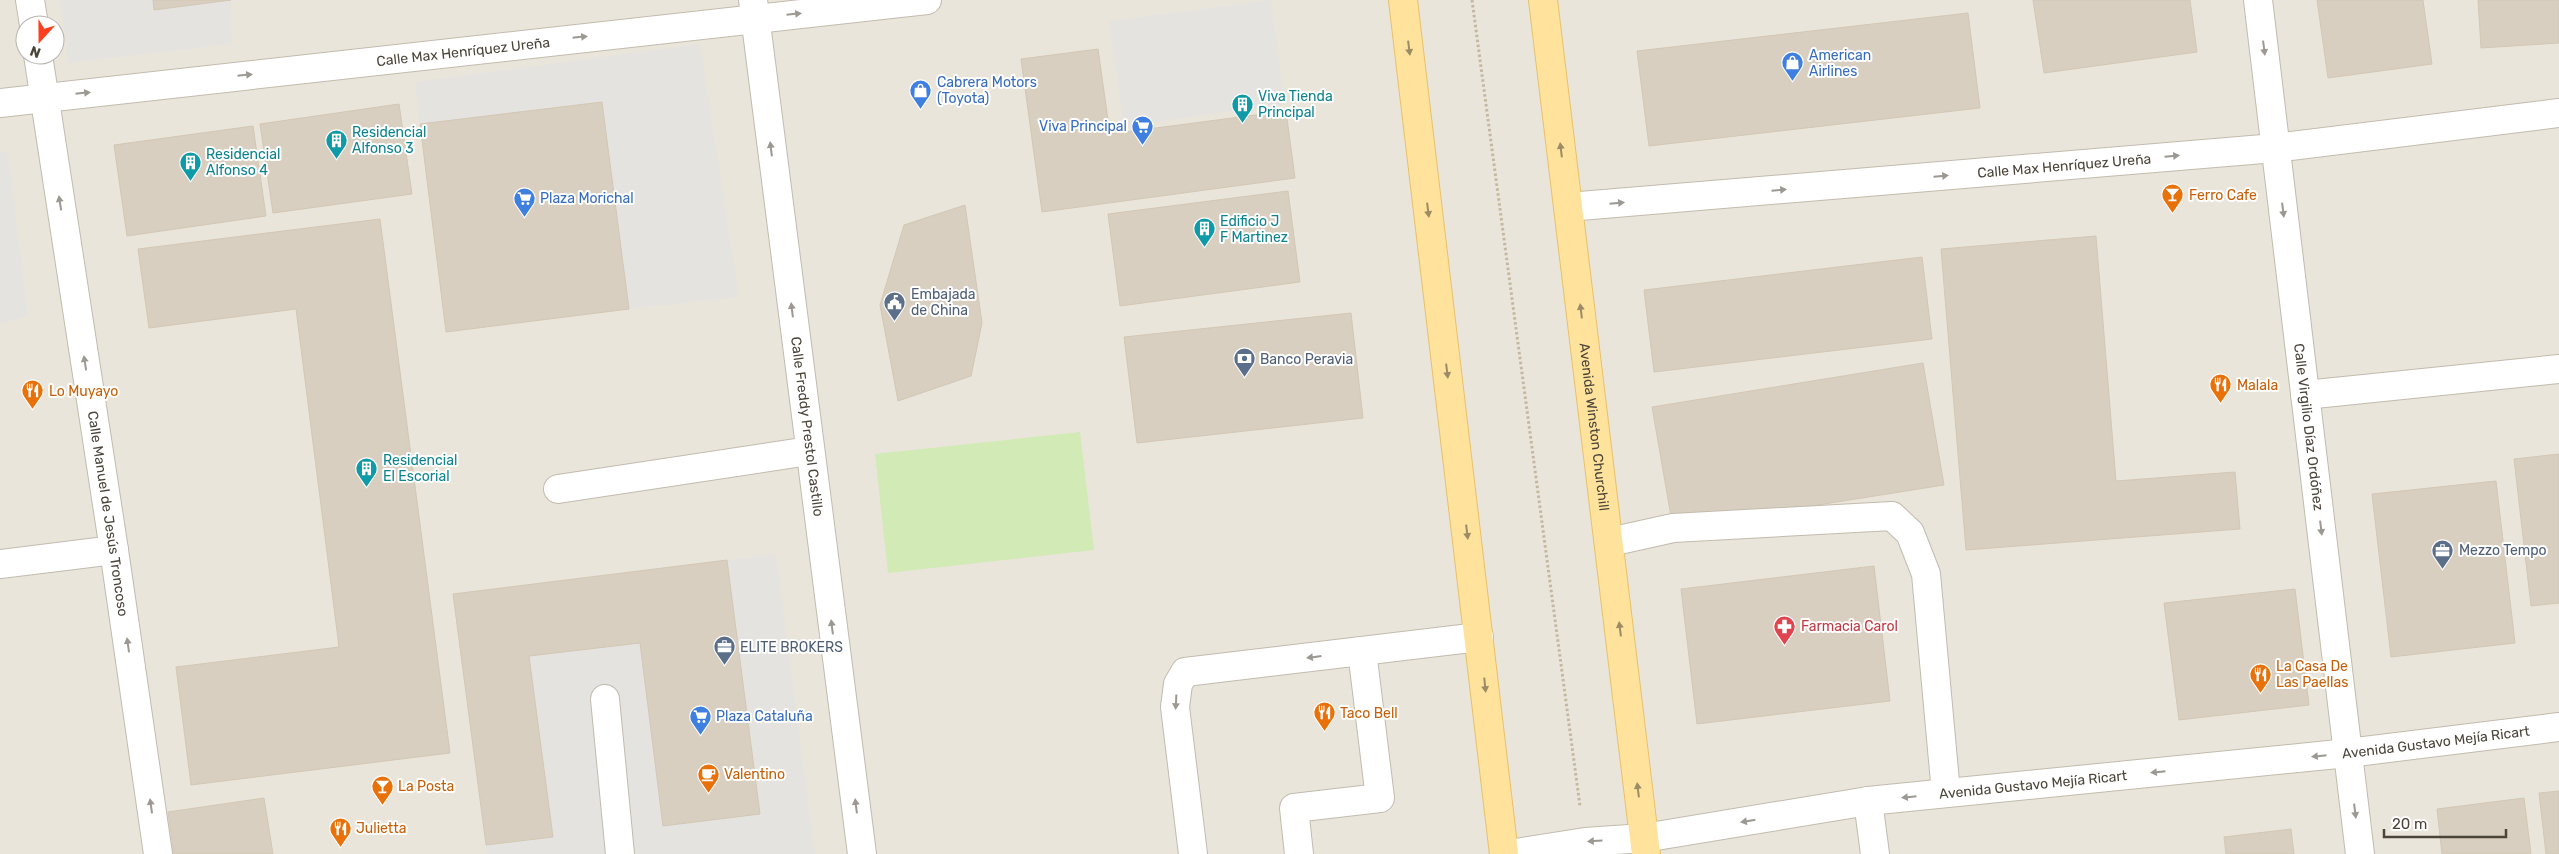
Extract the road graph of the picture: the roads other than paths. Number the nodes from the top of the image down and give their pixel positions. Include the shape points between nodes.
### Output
1 (30, 0) edge
2 (927, 0) edge
3 (1403, 0) edge
4 (1543, 0) edge
5 (2258, 0) edge
6 (754, 9) edge
7 (32, 15) edge
8 (39, 65) edge
9 (43, 98) junction
10 (0, 103) edge
11 (2559, 114) edge
12 (2275, 148) junction
13 (1568, 208) junction
14 (2559, 369) edge
15 (2305, 395) junction
16 (809, 451) junction
17 (558, 489) dead end
18 (1610, 542) junction
19 (114, 550) junction
20 (0, 564) edge
21 (1479, 637) junction
22 (1362, 651) junction
23 (605, 699) dead end
24 (2559, 727) edge
25 (2348, 753) junction
26 (1946, 793) junction
27 (1868, 801) junction
28 (1645, 846) edge
29 (158, 854) edge
30 (620, 854) edge
31 (862, 854) edge
32 (1193, 854) edge
33 (1299, 854) edge
34 (1504, 854) edge
35 (1509, 854) edge
36 (1874, 854) edge
37 (2360, 854) edge

1 - 7 street
6 -> 2 street, Calle Max Henríquez Ureña
3 -> 21 main road
13 -> 4 main road, Avenida Winston Churchill
5 -> 12 street, Calle Virgilio Díaz Ordóñez
9 -> 6 street, Calle Max Henríquez Ureña
16 -> 6 street, Calle Freddy Prestol Castillo
8 - 9 street, Calle Manuel de Jesús Troncoso
9 - 10 street, Calle Max Henríquez Ureña
19 -> 9 street, Calle Manuel de Jesús Troncoso
11 - 12 street, Calle Max Henríquez Ureña
13 -> 12 street, Calle Max Henríquez Ureña
12 -> 15 street, Calle Virgilio Díaz Ordóñez
18 -> 13 main road, Avenida Winston Churchill
14 - 15 street
15 -> 25 street, Calle Virgilio Díaz Ordóñez
16 - 17 street
31 -> 16 street, Calle Freddy Prestol Castillo
18 - 26 street via 1672,528 1892,516 1910,534 1926,574
28 -> 18 main road, Avenida Winston Churchill
19 - 20 street
29 -> 19 street, Calle Manuel de Jesús Troncoso
21 - 22 street
21 -> 34 main road
22 -> 32 street via 1185,672 1178,684 1175,707
22 - 33 street via 1380,798 1294,808
23 - 30 street
24 - 25 street, Avenida Gustavo Mejía Ricart
25 -> 26 street, Avenida Gustavo Mejía Ricart
25 -> 37 street, Calle Virgilio Díaz Ordóñez
26 -> 27 street, Avenida Gustavo Mejía Ricart
27 -> 28 street, Avenida Gustavo Mejía Ricart
27 - 36 street
28 -> 35 street, Avenida Gustavo Mejía Ricart via 1585,842

